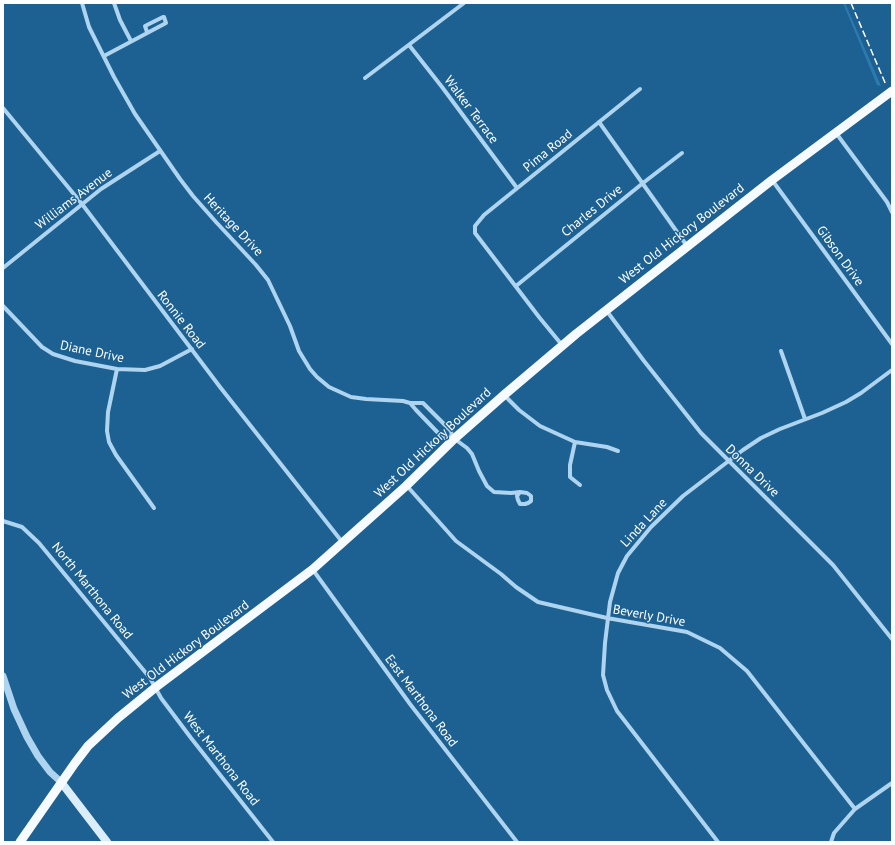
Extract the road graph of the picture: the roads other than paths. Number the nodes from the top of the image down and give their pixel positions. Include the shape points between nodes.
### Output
1 (82, 3) edge
2 (114, 3) edge
3 (464, 3) edge
4 (147, 32) junction
5 (131, 41) junction
6 (409, 45) junction
7 (104, 56) junction
8 (365, 78) dead end
9 (640, 89) dead end
10 (892, 91) edge
11 (3, 108) edge
12 (599, 122) junction
13 (835, 132) junction
14 (160, 151) junction
15 (682, 153) dead end
16 (772, 180) junction
17 (643, 183) junction
18 (517, 188) junction
19 (82, 204) junction
20 (892, 212) edge
21 (687, 246) junction
22 (3, 268) edge
23 (516, 286) junction
24 (3, 306) edge
25 (606, 310) junction
26 (892, 344) edge
27 (562, 345) junction
28 (192, 349) junction
29 (780, 351) dead end
30 (117, 369) junction
31 (892, 370) edge
32 (504, 395) junction
33 (410, 403) junction
34 (805, 419) junction
35 (453, 438) junction
36 (574, 442) junction
37 (618, 451) dead end
38 (728, 461) junction
39 (406, 486) junction
40 (580, 486) dead end
41 (520, 492) dead end
42 (154, 508) dead end
43 (3, 521) edge
44 (343, 544) junction
45 (313, 569) junction
46 (607, 618) junction
47 (892, 639) edge
48 (3, 676) edge
49 (156, 687) junction
50 (61, 782) junction
51 (892, 783) edge
52 (855, 808) junction
53 (20, 842) edge
54 (107, 842) edge
55 (273, 842) edge
56 (517, 842) edge
57 (718, 842) edge
58 (831, 842) edge

1 - 7 street, Heritage Drive via 88,27
2 - 5 street
3 - 6 street
4 - 4 street via 166,23 164,17 145,26
4 - 5 street
5 - 7 street
6 - 8 street
6 - 18 street, Walker Terrace
7 - 14 street, Heritage Drive via 123,93
9 - 12 street, Pima Road
10 - 13 main road, West Old Hickory Boulevard
11 - 19 street, Ronnie Road
12 - 17 street
12 - 18 street, Pima Road
13 - 16 main road, West Old Hickory Boulevard
13 - 20 street
14 - 19 street, Williams Avenue
14 - 33 street, Heritage Drive via 200,204 268,280 299,351 317,377 329,387 351,397
15 - 17 street, Charles Drive
16 - 21 main road, West Old Hickory Boulevard
16 - 26 street, Gibson Drive
17 - 21 street
17 - 23 street, Charles Drive
18 - 23 street, Pima Road via 475,226 475,232
19 - 22 street, Williams Avenue
19 - 28 street, Ronnie Road
21 - 25 main road, West Old Hickory Boulevard
23 - 27 street
24 - 30 street, Diane Drive via 37,343 53,354
25 - 27 main road, West Old Hickory Boulevard
25 - 38 street, Donna Drive via 686,415
27 - 32 main road, West Old Hickory Boulevard
28 - 30 street, Diane Drive via 160,366 145,370
28 - 44 street, Ronnie Road
29 - 34 street
30 - 42 street via 108,412 109,442
31 - 34 street, Linda Lane via 861,393 832,409
32 - 35 main road, West Old Hickory Boulevard
32 - 36 street via 540,426
33 - 35 street, Heritage Drive via 443,438
33 - 35 street, Heritage Drive via 423,403 451,431
34 - 38 street, Linda Lane via 761,438
35 - 39 main road, West Old Hickory Boulevard
35 - 41 street, Heritage Drive via 472,454 490,489 494,492
36 - 37 street
36 - 40 street via 570,477
38 - 46 street, Linda Lane via 683,496 634,546 618,573
38 - 47 street, Donna Drive via 833,565
39 - 44 main road, West Old Hickory Boulevard
39 - 46 street, Beverly Drive via 456,541 538,602
43 - 49 street, North Marthona Road via 22,527 39,543
44 - 45 main road, West Old Hickory Boulevard
45 - 49 main road, West Old Hickory Boulevard
45 - 56 street, East Marthona Road via 398,689
46 - 52 street, Beverly Drive via 687,632 720,648 747,671
46 - 57 street, Linda Lane via 604,675 612,702
48 - 50 street via 27,737 50,772
49 - 50 main road, West Old Hickory Boulevard via 88,746
49 - 55 street, West Marthona Road via 161,698
50 - 53 main road, West Old Hickory Boulevard
50 - 54 main road
51 - 52 street
52 - 58 street via 834,833

